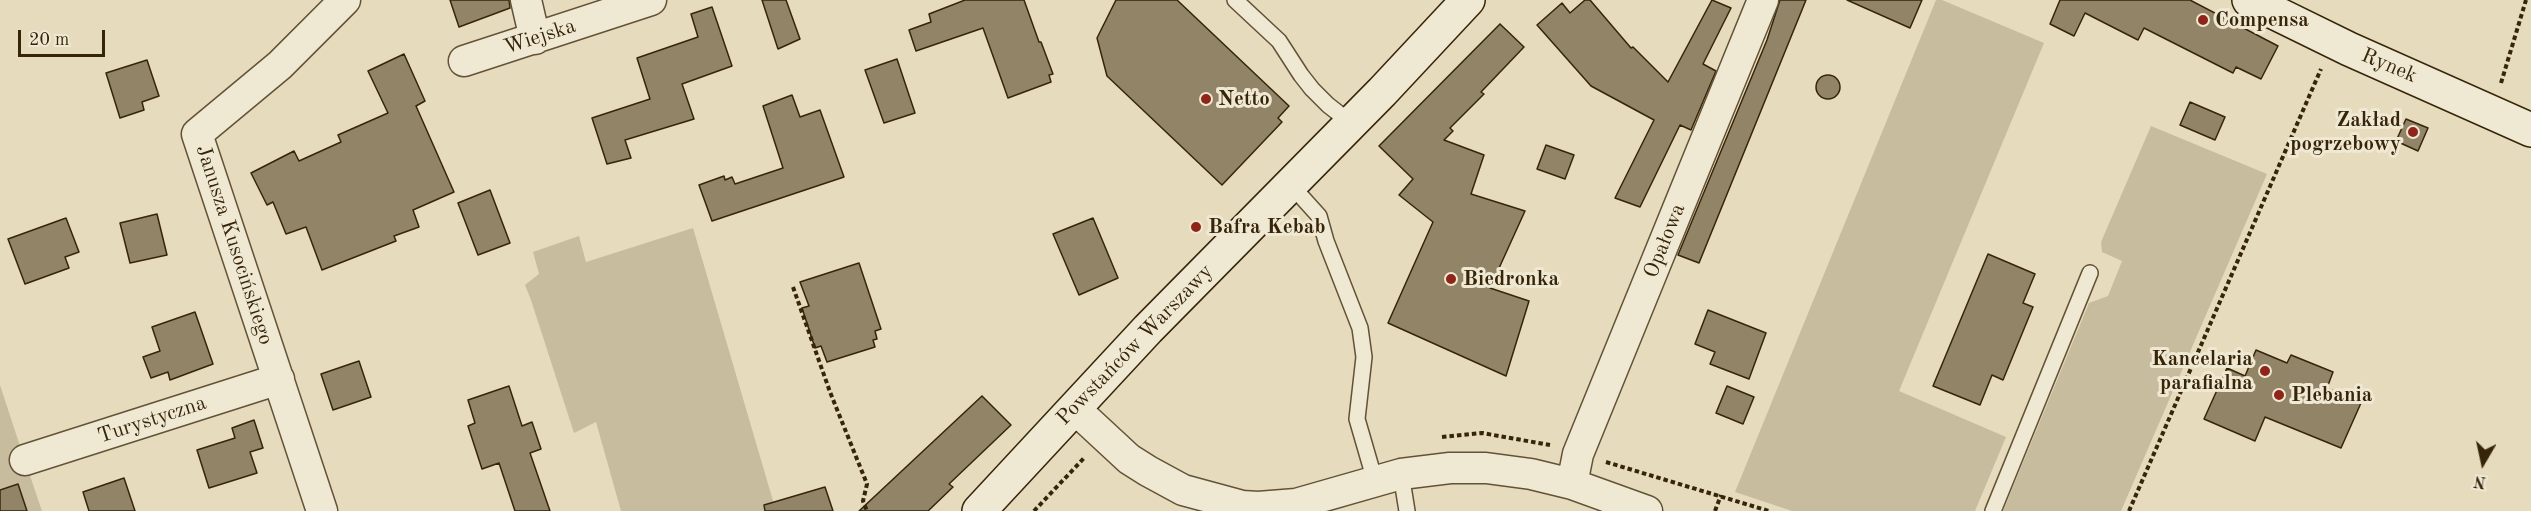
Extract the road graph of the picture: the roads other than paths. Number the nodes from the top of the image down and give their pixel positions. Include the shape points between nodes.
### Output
1 (345, 0) edge
2 (526, 0) edge
3 (651, 0) edge
4 (1235, 0) edge
5 (1468, 0) edge
6 (1763, 0) edge
7 (2249, 0) edge
8 (535, 39) junction
9 (464, 61) dead end
10 (1351, 123) junction
11 (2531, 130) edge
12 (1291, 185) junction
13 (2090, 273) dead end
14 (279, 379) junction
15 (1074, 408) junction
16 (25, 460) dead end
17 (1388, 478) junction
18 (1572, 484) junction
19 (322, 511) edge
20 (979, 511) edge
21 (1407, 511) edge
22 (1647, 511) edge
23 (1993, 511) edge

1 - 14 street, Janusza Kusocińskiego via 280,65 198,134
2 - 8 street
3 - 8 street, Wiejska
4 - 10 lane via 1279,41 1300,75 1328,105
5 - 10 street, Powstańców Warszawy
6 - 18 street, Opałowa via 1578,454
7 - 11 street, Rynek
8 - 9 street, Wiejska
10 - 12 street, Powstańców Warszawy
12 - 15 street, Powstańców Warszawy
12 - 17 lane via 1319,216 1360,328 1364,357 1357,419
13 - 23 lane
14 - 16 street, Turystyczna
14 - 19 street, Janusza Kusocińskiego
15 - 17 street via 1129,459 1183,490 1218,501 1258,507 1296,504
15 - 20 street, Powstańców Warszawy
17 - 18 street via 1450,468 1486,468
17 - 21 lane
18 - 22 street

